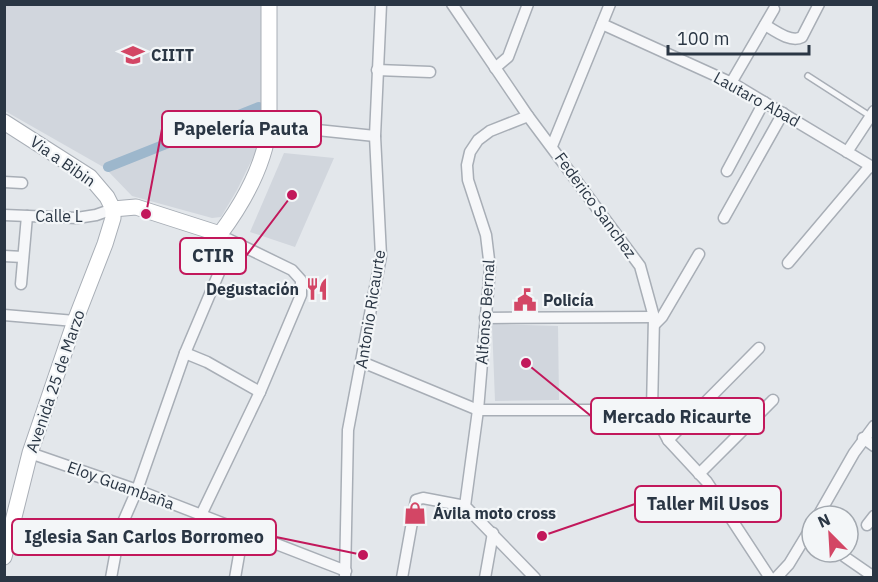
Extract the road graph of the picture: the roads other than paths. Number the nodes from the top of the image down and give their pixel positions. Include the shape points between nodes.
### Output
1 (269, 4) edge
2 (381, 4) edge
3 (452, 4) edge
4 (528, 4) edge
5 (610, 4) edge
6 (819, 4) edge
7 (774, 9) dead end
8 (602, 24) junction
9 (765, 25) junction
10 (495, 68) junction
11 (377, 70) junction
12 (430, 72) dead end
13 (808, 76) dead end
14 (731, 83) junction
15 (764, 102) junction
16 (783, 113) junction
17 (872, 114) edge
18 (528, 116) junction
19 (4, 122) edge
20 (269, 125) junction
21 (375, 136) junction
22 (552, 146) junction
23 (847, 152) junction
24 (872, 165) edge
25 (727, 171) dead end
26 (4, 182) edge
27 (22, 183) dead end
28 (113, 208) junction
29 (4, 215) edge
30 (27, 216) junction
31 (724, 218) dead end
32 (226, 238) junction
33 (699, 255) dead end
34 (4, 256) edge
35 (23, 257) junction
36 (788, 263) dead end
37 (21, 284) dead end
38 (4, 315) edge
39 (485, 318) junction
40 (655, 320) junction
41 (75, 321) junction
42 (759, 348) dead end
43 (185, 353) junction
44 (362, 362) junction
45 (260, 392) junction
46 (773, 400) dead end
47 (478, 410) junction
48 (652, 410) junction
49 (873, 426) edge
50 (863, 438) junction
51 (668, 440) junction
52 (873, 446) edge
53 (30, 453) junction
54 (699, 474) junction
55 (137, 490) junction
56 (825, 504) edge
57 (465, 506) junction
58 (201, 515) junction
59 (243, 532) junction
60 (493, 533) junction
61 (800, 546) edge
62 (4, 557) edge
63 (855, 564) edge
64 (346, 574) edge
65 (873, 577) edge
66 (111, 578) edge
67 (235, 578) edge
68 (402, 578) edge
69 (485, 578) edge
70 (535, 578) edge
71 (770, 578) edge
72 (776, 578) edge

1 - 20 main road
2 - 11 street, Antonio Ricaurte
3 - 10 street, Federico Sanchez
4 - 10 street via 508,57
5 - 8 street
6 - 9 street via 798,39
7 - 9 street
8 - 14 street, Lautaro Abad
8 - 22 street
9 - 14 street
10 - 18 street, Federico Sanchez
11 - 12 street
11 - 21 street, Antonio Ricaurte
13 - 17 lane
14 - 15 street, Lautaro Abad
15 - 16 street, Lautaro Abad
15 - 25 street
16 - 23 street, Lautaro Abad
16 - 31 street
17 - 23 street
18 - 22 street, Federico Sanchez
18 - 39 street, Alfonso Bernal via 490,130 470,152 467,165 489,252
19 - 28 main road, Via a Bibin via 90,177
20 - 21 street
20 - 32 main road via 256,170
21 - 44 street, Antonio Ricaurte via 381,256
22 - 40 street, Federico Sanchez via 640,266
23 - 24 street, Lautaro Abad
24 - 36 street
26 - 27 street
28 - 30 street, Calle L via 77,218
28 - 32 main road via 136,207
28 - 41 main road, Avenida 25 de Marzo via 109,233
29 - 30 street, Calle L
30 - 35 street
32 - 43 street
32 - 45 street via 292,270 301,280 301,295
33 - 40 street via 662,317
34 - 35 street
35 - 37 street
38 - 41 street
39 - 40 street
39 - 47 street, Alfonso Bernal
40 - 48 street, Federico Sanchez
41 - 53 main road, Avenida 25 de Marzo
42 - 51 street
43 - 45 street
43 - 55 street
44 - 47 street
44 - 64 street, Antonio Ricaurte via 348,430
45 - 58 street
46 - 54 street
47 - 48 street
47 - 57 street, Alfonso Bernal
48 - 51 street
49 - 50 street
50 - 52 street
50 - 56 street
51 - 54 street
53 - 55 street, Eloy Guambaña
53 - 62 main road, Avenida 25 de Marzo
54 - 71 street
55 - 58 street, Eloy Guambaña
55 - 66 street via 120,529
57 - 60 street
57 - 68 street via 416,500
58 - 59 street, Eloy Guambaña
59 - 64 street, Eloy Guambaña
59 - 67 street
60 - 69 street
60 - 70 street
61 - 72 street
63 - 65 street

